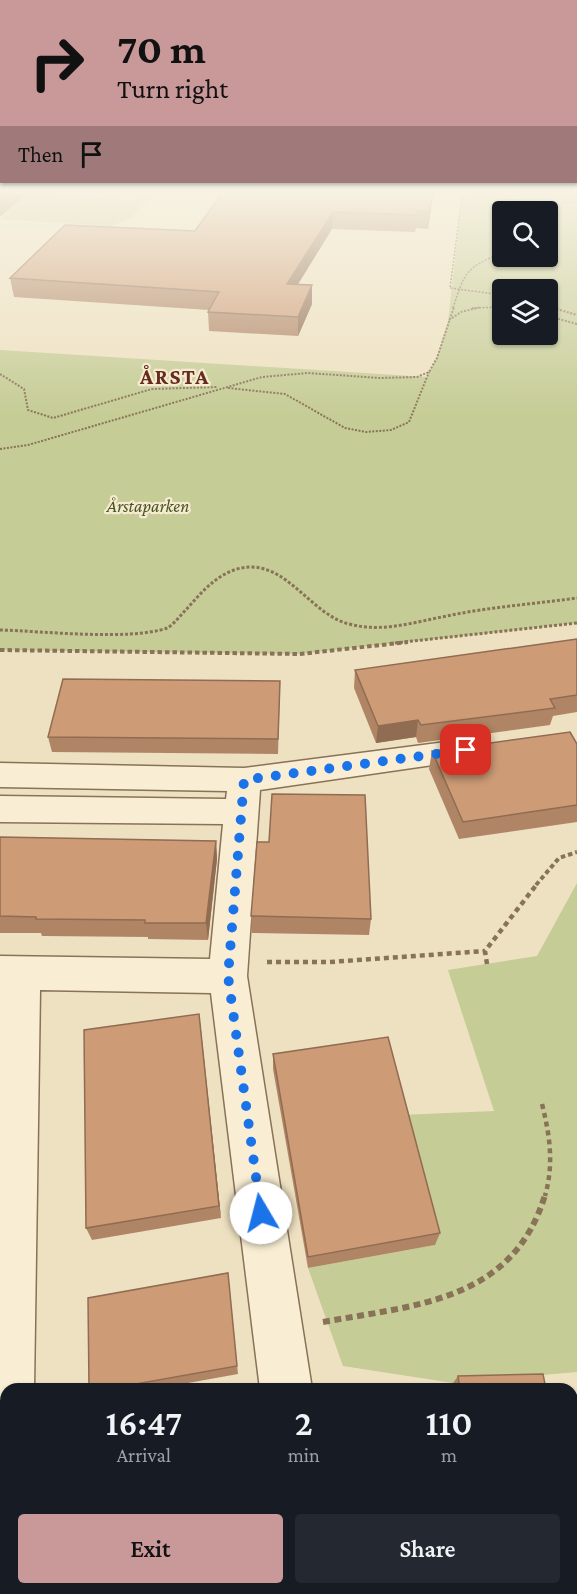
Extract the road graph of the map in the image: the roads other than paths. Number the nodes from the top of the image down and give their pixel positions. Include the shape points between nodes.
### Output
1 (508, 744) edge
2 (0, 775) edge
3 (243, 796) junction
4 (0, 809) edge
5 (229, 970) junction
6 (10, 973) edge
7 (8, 1383) edge
8 (285, 1383) edge

1 - 3 lane
2 - 3 lane
3 - 4 lane
3 - 5 lane
5 - 6 lane
5 - 8 lane
6 - 7 lane

